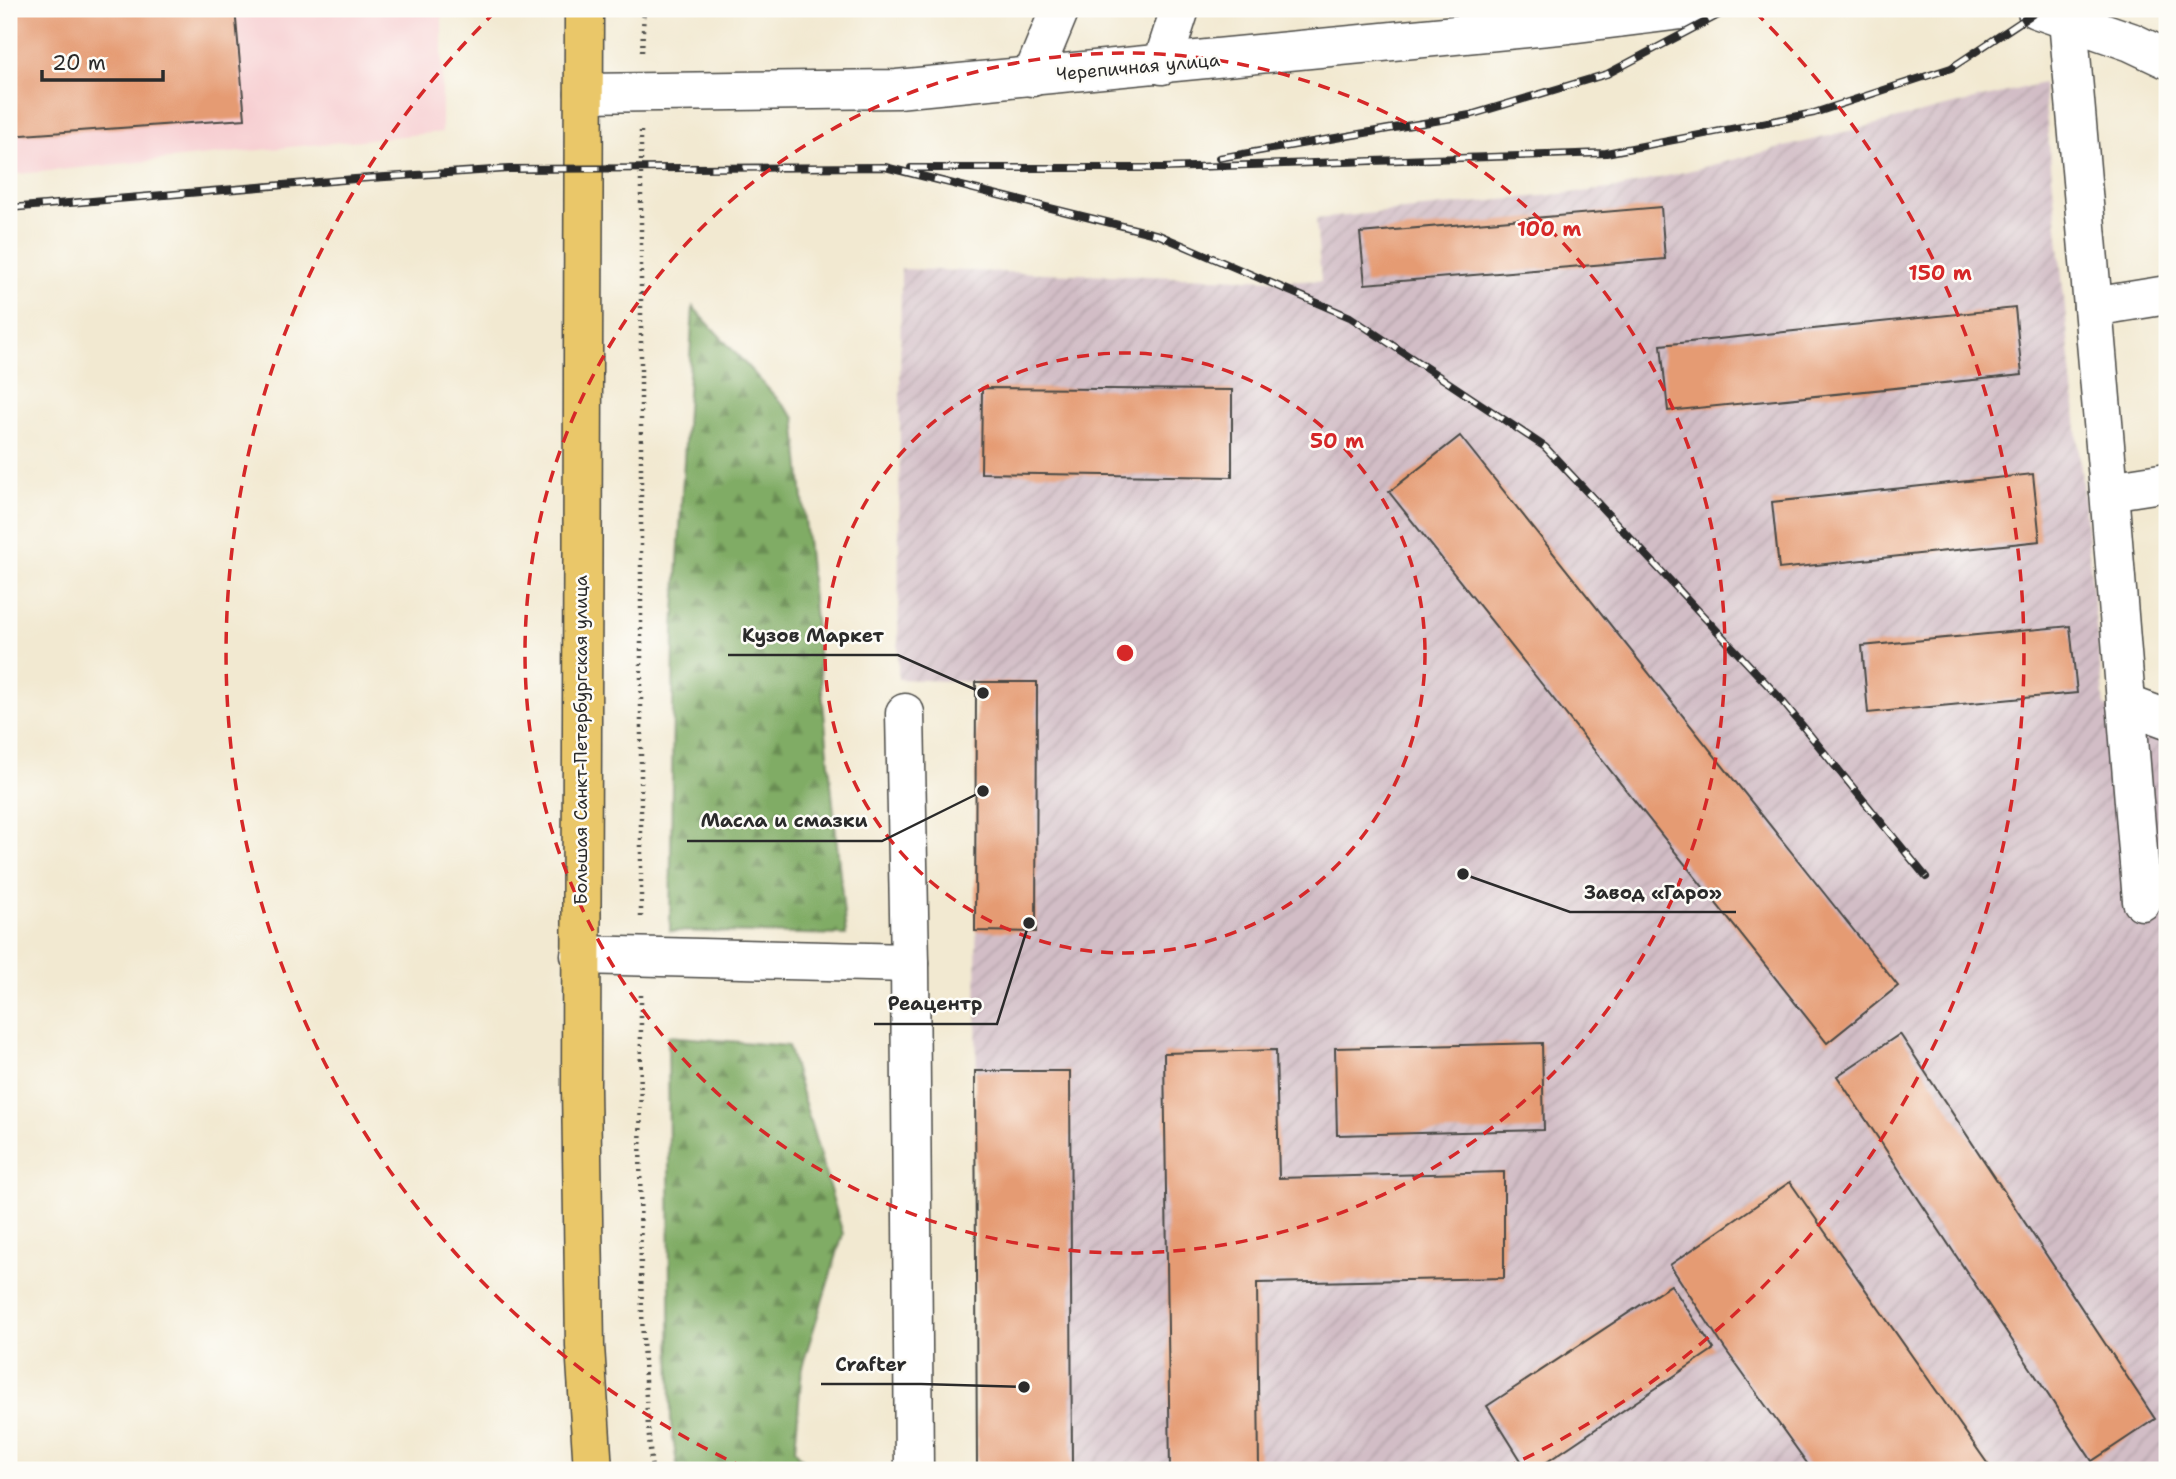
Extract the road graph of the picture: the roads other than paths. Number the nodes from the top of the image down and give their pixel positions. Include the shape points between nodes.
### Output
1 (584, 9) edge
2 (1060, 9) edge
3 (1180, 9) edge
4 (1690, 9) edge
5 (2052, 14) edge
6 (1568, 16) edge
7 (2167, 59) edge
8 (1162, 65) junction
9 (1032, 76) junction
10 (584, 93) junction
11 (2167, 295) edge
12 (2093, 307) junction
13 (2167, 482) edge
14 (2109, 491) junction
15 (2126, 704) junction
16 (905, 713) dead end
17 (2167, 719) edge
18 (2142, 901) dead end
19 (580, 955) junction
20 (910, 963) junction
21 (593, 1470) edge
22 (914, 1470) edge

1 - 10 main road, Большая Санкт-Петербургская улица
2 - 9 street
3 - 8 street
4 - 6 street, Черепичная улица
5 - 7 street
5 - 12 street
6 - 8 street, Черепичная улица
8 - 9 street, Черепичная улица
9 - 10 street, Черепичная улица via 897,89
10 - 19 main road, Большая Санкт-Петербургская улица
11 - 12 street
12 - 14 street
13 - 14 street
14 - 15 street
15 - 17 street
15 - 18 street
16 - 20 street
19 - 20 street
19 - 21 main road, Большая Санкт-Петербургская улица via 585,1346
20 - 22 street

